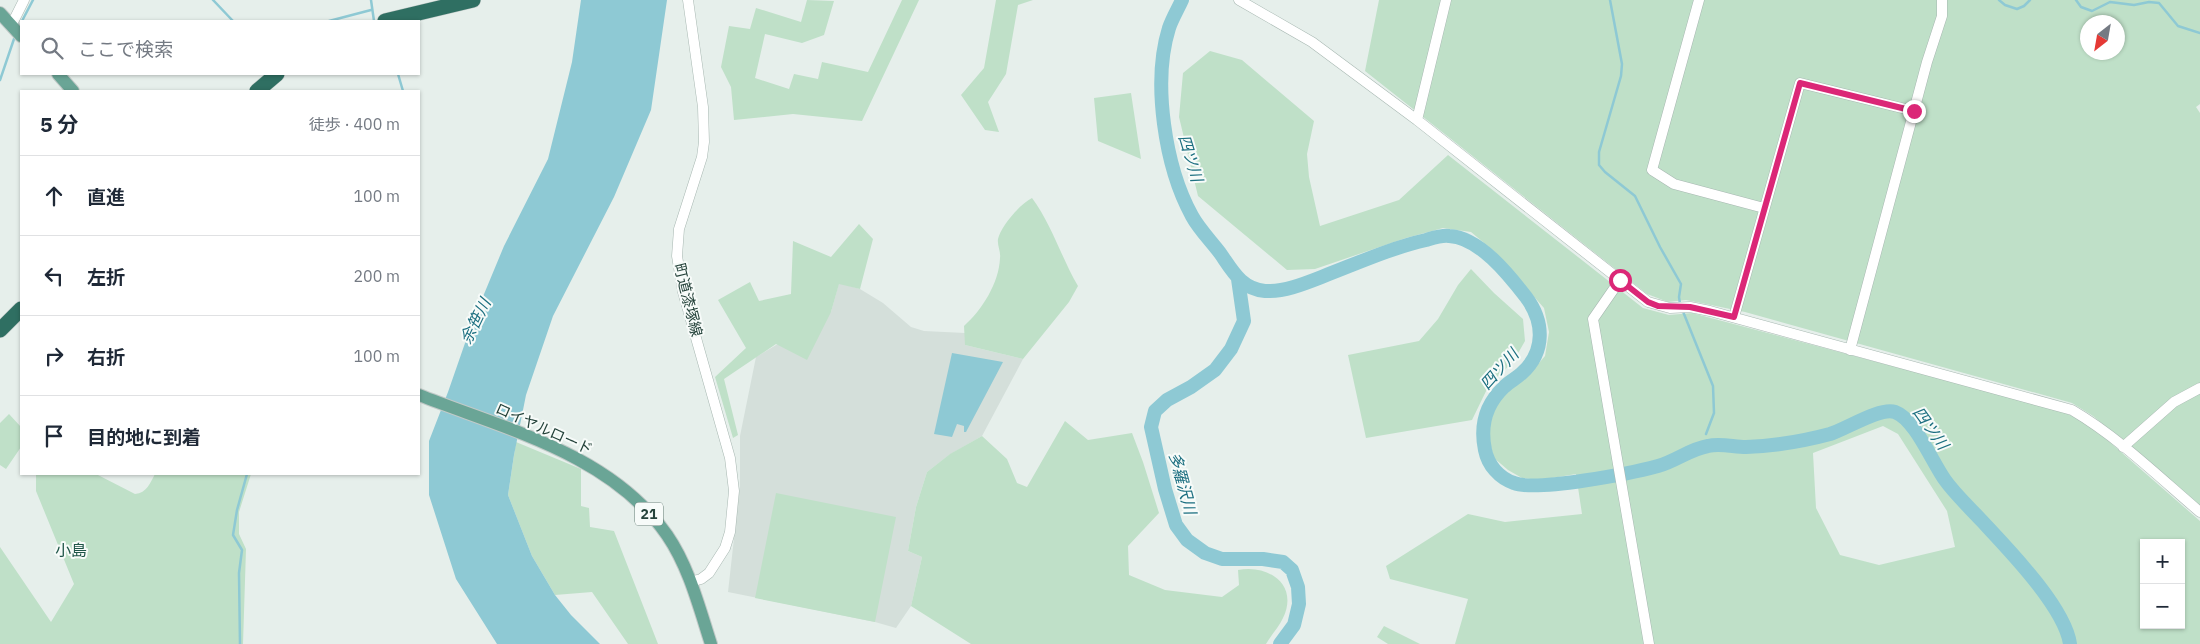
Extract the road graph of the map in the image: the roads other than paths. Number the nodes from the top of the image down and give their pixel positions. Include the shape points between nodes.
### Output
1 (24, 0) edge
2 (473, 0) edge
3 (688, 0) edge
4 (1239, 0) edge
5 (1446, 0) edge
6 (1699, 0) edge
7 (1942, 0) edge
8 (0, 12) edge
9 (390, 20) edge
10 (11, 26) junction
11 (20, 35) edge
12 (59, 75) edge
13 (276, 75) edge
14 (72, 90) edge
15 (259, 90) edge
16 (1914, 111) junction
17 (1417, 120) junction
18 (1764, 208) junction
19 (1620, 280) junction
20 (20, 310) edge
21 (1734, 317) junction
22 (0, 330) edge
23 (1850, 350) junction
24 (2200, 388) edge
25 (420, 395) edge
26 (2123, 447) junction
27 (2200, 512) edge
28 (690, 582) junction
29 (710, 644) edge
30 (1649, 644) edge

1 - 10 street
2 - 9 highway
3 - 28 street, 町道漆塚線 via 704,142 679,229 677,256 683,292 730,458 734,490 730,532 724,548 709,573
4 - 17 street via 1312,42
5 - 17 street
6 - 18 street via 1652,170 1674,184
7 - 16 street via 1942,16
8 - 10 main road
10 - 11 main road
12 - 14 main road
13 - 15 highway
16 - 18 street via 1800,83
16 - 23 street
17 - 19 street
18 - 21 street
19 - 21 street via 1658,306 1690,307
19 - 30 street via 1593,319
20 - 22 highway
21 - 23 street
23 - 26 street via 2072,410
24 - 26 street via 2174,402
25 - 28 main road, ロイヤルロード / 21 via 528,437 595,470 633,498 666,534
26 - 27 street
28 - 29 main road, ロイヤルロード / 21

